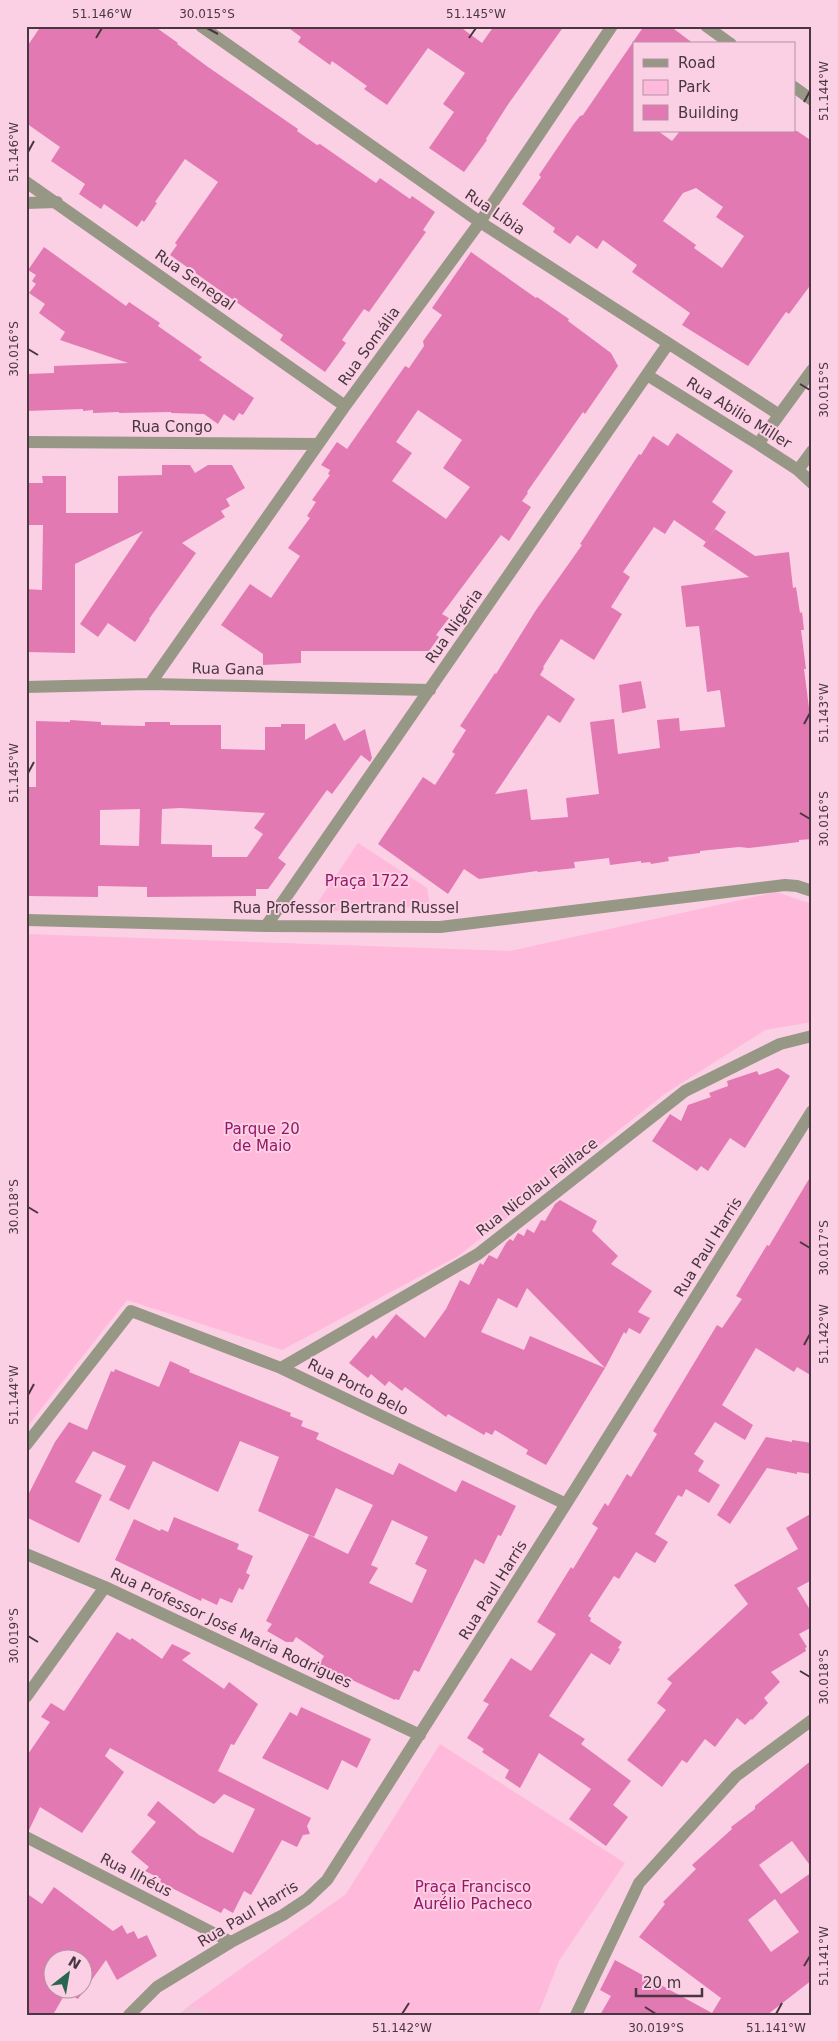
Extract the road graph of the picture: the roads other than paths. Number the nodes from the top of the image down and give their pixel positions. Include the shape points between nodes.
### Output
1 (201, 26) edge
2 (612, 26) edge
3 (706, 26) edge
4 (728, 42) edge
5 (796, 88) edge
6 (812, 100) edge
7 (26, 182) edge
8 (56, 202) junction
9 (26, 203) edge
10 (480, 222) junction
11 (668, 344) junction
12 (812, 370) edge
13 (648, 375) junction
14 (345, 406) junction
15 (778, 414) junction
16 (26, 442) edge
17 (318, 444) junction
18 (758, 444) junction
19 (812, 451) edge
20 (798, 470) junction
21 (812, 483) edge
22 (150, 684) junction
23 (26, 688) edge
24 (430, 690) junction
25 (812, 891) edge
26 (26, 920) edge
27 (266, 926) junction
28 (812, 1036) edge
29 (812, 1111) edge
30 (281, 1368) junction
31 (26, 1445) edge
32 (566, 1504) junction
33 (26, 1554) edge
34 (105, 1587) junction
35 (26, 1697) edge
36 (812, 1720) edge
37 (420, 1735) junction
38 (26, 1836) edge
39 (231, 1942) junction
40 (129, 2015) edge
41 (576, 2015) edge

1 - 10 street, Rua Líbia
2 - 10 street, Rua Somália
3 - 4 street
5 - 6 street
7 - 8 street, Rua Senegal
8 - 9 street
8 - 14 street, Rua Senegal
10 - 11 street, Rua Líbia
10 - 14 street, Rua Somália
11 - 13 street, Rua Nigéria
11 - 15 street, Rua Líbia
12 - 15 street
13 - 18 street, Rua Abilio Miller
13 - 24 street, Rua Nigéria
14 - 17 street, Rua Somália
15 - 18 street
16 - 17 street, Rua Congo
17 - 22 street, Rua Somália
18 - 20 street, Rua Abilio Miller
19 - 20 street
20 - 21 street, Rua Abilio Miller
22 - 23 street, Rua Gana
22 - 24 street, Rua Gana
24 - 27 street, Rua Nigéria
25 - 27 street, Rua Professor Bertrand Russel via 784,885 440,927
26 - 27 street, Rua Professor Bertrand Russel
28 - 30 street, Rua Nicolau Faillace via 780,1044 684,1092 478,1254
29 - 32 street, Rua Paul Harris
30 - 31 street, Rua Porto Belo via 131,1311
30 - 32 street, Rua Porto Belo
32 - 37 street, Rua Paul Harris
33 - 34 street, Rua Professor José Maria Rodrigues
34 - 35 street
34 - 37 street, Rua Professor José Maria Rodrigues
36 - 41 street via 736,1776 639,1883
37 - 39 street, Rua Paul Harris via 327,1880 283,1915
38 - 39 street, Rua Ilhéus
39 - 40 street, Rua Paul Harris via 157,1987

